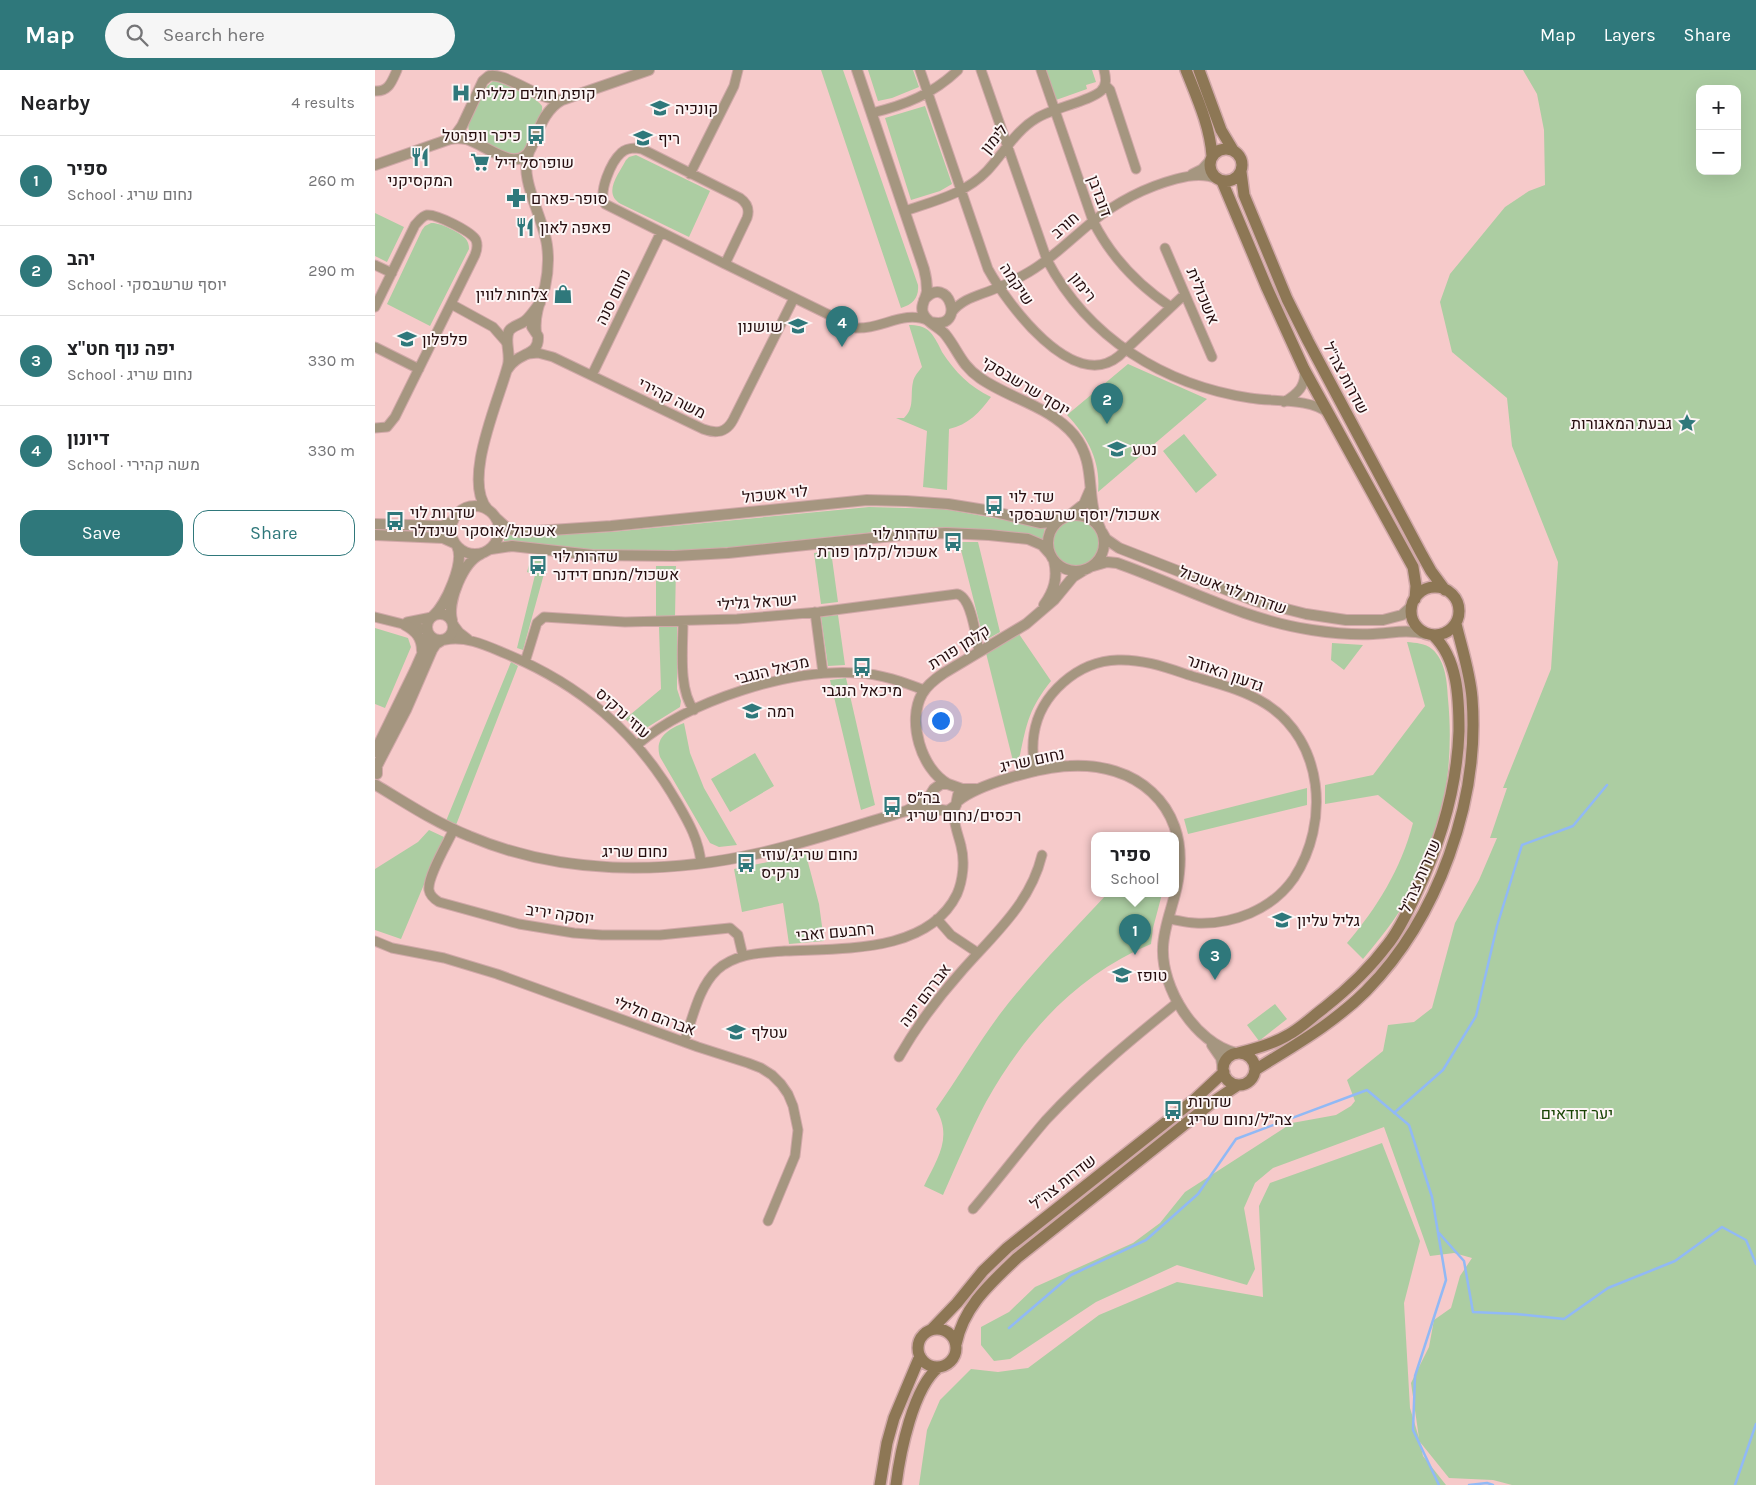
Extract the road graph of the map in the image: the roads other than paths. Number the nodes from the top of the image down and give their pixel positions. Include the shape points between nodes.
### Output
1 (397, 70) edge
2 (487, 70) edge
3 (649, 70) edge
4 (738, 70) edge
5 (857, 70) edge
6 (920, 70) edge
7 (958, 70) edge
8 (981, 70) edge
9 (1041, 70) edge
10 (1104, 70) edge
11 (1186, 70) edge
12 (1199, 70) edge
13 (496, 73) edge
14 (483, 81) junction
15 (1105, 85) junction
16 (375, 91) edge
17 (928, 93) junction
18 (539, 95) junction
19 (562, 100) junction
20 (1054, 109) junction
21 (872, 112) junction
22 (546, 114) junction
23 (464, 122) junction
24 (450, 139) junction
25 (469, 140) junction
26 (1007, 146) junction
27 (1233, 150) junction
28 (529, 152) junction
29 (508, 158) junction
30 (1211, 158) junction
31 (375, 165) edge
32 (1136, 169) dead end
33 (1241, 172) junction
34 (690, 174) junction
35 (527, 178) junction
36 (1182, 178) junction
37 (1220, 180) junction
38 (961, 190) junction
39 (905, 211) junction
40 (1093, 221) junction
41 (661, 232) junction
42 (1165, 248) dead end
43 (1047, 260) junction
44 (725, 264) junction
45 (375, 265) edge
46 (925, 269) junction
47 (392, 273) junction
48 (999, 287) junction
49 (1185, 294) junction
50 (945, 295) junction
51 (794, 298) junction
52 (969, 298) junction
53 (923, 302) junction
54 (539, 303) junction
55 (451, 304) junction
56 (375, 307) edge
57 (1171, 307) junction
58 (951, 313) junction
59 (907, 317) junction
60 (930, 321) junction
61 (489, 324) junction
62 (518, 324) junction
63 (537, 334) junction
64 (951, 343) junction
65 (507, 344) junction
66 (375, 347) edge
67 (1125, 350) junction
68 (527, 354) junction
69 (553, 357) junction
70 (1212, 357) dead end
71 (1303, 365) junction
72 (419, 369) junction
73 (506, 370) junction
74 (592, 376) junction
75 (1284, 402) junction
76 (1330, 414) junction
77 (375, 428) edge
78 (479, 482) junction
79 (1091, 484) junction
80 (466, 508) junction
81 (488, 510) junction
82 (1065, 517) junction
83 (496, 518) junction
84 (453, 521) junction
85 (375, 524) edge
86 (1101, 530) junction
87 (375, 536) edge
88 (455, 544) junction
89 (491, 549) junction
90 (481, 554) junction
91 (1052, 558) junction
92 (1089, 568) junction
93 (1445, 590) junction
94 (1414, 602) junction
95 (815, 612) junction
96 (433, 616) junction
97 (375, 617) edge
98 (453, 622) junction
99 (683, 622) junction
100 (399, 623) junction
101 (1026, 624) junction
102 (1456, 624) junction
103 (428, 631) junction
104 (1430, 634) junction
105 (443, 640) junction
106 (469, 640) junction
107 (979, 652) junction
108 (420, 659) junction
109 (525, 662) junction
110 (823, 673) junction
111 (924, 690) junction
112 (694, 710) junction
113 (637, 744) junction
114 (375, 752) edge
115 (928, 762) junction
116 (1035, 771) junction
117 (376, 778) edge
118 (950, 785) junction
119 (976, 789) junction
120 (931, 793) junction
121 (957, 803) junction
122 (939, 810) junction
123 (906, 811) junction
124 (454, 829) junction
125 (956, 831) junction
126 (1176, 832) edge
127 (1179, 850) edge
128 (1042, 855) dead end
129 (701, 863) junction
130 (1179, 871) edge
131 (1175, 897) edge
132 (937, 919) junction
133 (1169, 919) junction
134 (375, 941) edge
135 (978, 954) junction
136 (743, 956) junction
137 (1178, 1002) junction
138 (1205, 1036) junction
139 (685, 1042) junction
140 (1237, 1053) junction
141 (899, 1057) dead end
142 (1255, 1070) junction
143 (1223, 1071) junction
144 (1238, 1085) junction
145 (973, 1209) dead end
146 (768, 1221) dead end
147 (932, 1329) junction
148 (957, 1344) junction
149 (920, 1356) junction
150 (939, 1367) junction
151 (880, 1485) edge
152 (897, 1485) edge

1 - 16 street via 388,88
2 - 14 street
3 - 19 street
4 - 34 street via 734,86
5 - 21 street
6 - 17 street, שיקמה
7 - 17 street
8 - 26 street, רימון
9 - 20 street, דובדבן
10 - 15 street
11 - 30 main road via 1207,125
12 - 27 main road via 1221,130
13 - 14 street
13 - 18 street
14 - 23 street
15 - 20 street, לימון via 1097,94
15 - 32 street via 1110,90
17 - 21 street via 897,107
17 - 38 street, שיקמה
18 - 19 street
18 - 22 street via 546,102
19 - 22 street
20 - 26 street, לימון via 1030,122
20 - 40 street, דובדבן
21 - 39 street
22 - 28 street
23 - 24 street
23 - 25 street via 464,133
24 - 25 street
24 - 31 street
25 - 29 street
26 - 38 street, לימון via 982,176
26 - 43 street, רימון
27 - 30 main road via 1220,150
27 - 33 main road via 1241,159
28 - 29 street via 519,159
28 - 35 street via 525,167
29 - 35 street
30 - 36 street, חורב via 1202,168
30 - 37 main road via 1211,172
33 - 37 main road via 1235,179
33 - 93 main road, שדרות צה"ל via 1244,195 1308,342 1431,571
34 - 41 street via 639,148 626,149 616,158 603,186 604,201
34 - 44 street via 740,198 748,206 747,218
35 - 54 street via 548,253 547,277
36 - 37 street, חורב via 1202,175
36 - 40 street, חורב via 1138,193
37 - 71 main road, שדרות צה"ל
38 - 39 street, לימון
38 - 48 street, שיקמה via 988,269
39 - 46 street
40 - 43 street, חורב
40 - 57 street, דובדבן via 1119,262
41 - 44 street
41 - 74 street, נחום סנה
42 - 49 street, אשכולית
43 - 48 street, חורב
43 - 67 street, רימון via 1077,306
44 - 51 street
45 - 47 street
46 - 50 street via 934,285
46 - 53 street via 927,290
47 - 55 street via 415,225 423,217 437,216 467,231 475,238 477,249
47 - 56 street
48 - 52 street, חורב
48 - 67 street, שיקמה via 1038,336 1069,358 1101,366
49 - 57 street, שיקמה
49 - 70 street, אשכולית
50 - 52 street, חורב
50 - 53 street via 931,294
50 - 58 street via 951,302
51 - 59 street via 856,328
51 - 74 street, משה קהירי via 733,420 722,431 703,429
52 - 58 street, חורב
53 - 59 street
53 - 60 street via 923,314
54 - 62 street
54 - 63 street
55 - 61 street
55 - 72 street
57 - 67 street, שיקמה
58 - 60 street via 943,322
58 - 64 street, יוסף שרשבסקי via 948,325
59 - 60 street
60 - 64 street, יוסף שרשבסקי
61 - 62 street
61 - 65 street
62 - 63 street via 529,325
62 - 65 street via 508,333
63 - 68 street via 536,348
63 - 69 street, משה קהירי via 544,349
64 - 79 street, יוסף שרשבסקי via 965,365 980,378 1042,410 1069,429 1084,452
65 - 68 street via 516,354
65 - 73 street via 509,358
66 - 72 street
67 - 75 street, רימון via 1190,383
68 - 69 street, משה קהירי via 541,353
68 - 73 street
69 - 74 street, משה קהירי
71 - 75 street via 1303,386
71 - 76 main road, שדרות צה"ל
72 - 77 street via 391,423 384,428
73 - 78 street via 489,423
75 - 76 street, רימון via 1315,406
76 - 94 main road, שדרות צה"ל via 1413,567 1417,586
78 - 80 street
78 - 81 street via 481,498
79 - 82 street via 1086,501
79 - 86 street, יוסף שרשבסקי via 1094,514
80 - 81 street via 477,506
80 - 84 street
81 - 83 street
82 - 83 street, לוי אשכול via 1055,522 1040,523 969,507 886,500 521,532 509,530
82 - 86 street via 1087,517
82 - 91 street via 1048,536 1047,545
83 - 89 street via 499,533
84 - 85 street via 442,526
84 - 88 street via 451,532
86 - 92 street via 1103,550 1100,558
86 - 94 street, שדרות לוי אשכול via 1108,541 1121,549 1255,601 1293,612 1377,620 1399,616
87 - 88 street via 440,538
88 - 90 street via 465,553
88 - 96 street via 458,568 443,604
89 - 90 street
89 - 91 street via 512,546 592,555 683,556 903,534 960,533 1028,539 1040,544
90 - 98 street via 472,560 462,576 451,606
91 - 92 street via 1069,570
91 - 101 street, קלמן פורת via 1056,575 1053,589
92 - 101 street, קלמן פורת via 1074,576 1054,600
92 - 104 street, שדרות לוי אשכול via 1107,562 1117,563 1251,615 1297,628 1345,634 1406,630
93 - 94 main road via 1430,588 1420,593
93 - 102 main road via 1454,596 1459,606
94 - 104 main road via 1412,617 1415,624
95 - 99 street, ישראל גלילי
95 - 107 street, ישראל גלילי via 960,594 968,605
95 - 110 street
96 - 98 street via 444,614
96 - 100 street
96 - 103 street via 428,622
97 - 100 street
98 - 105 street via 452,634
98 - 106 street, עוזי נרקיס
99 - 109 street, ישראל גלילי via 544,617 537,623
99 - 112 street via 684,689
100 - 103 street
100 - 108 street via 414,630 420,639
101 - 107 street, קלמן פורת
102 - 104 main road via 1445,634
102 - 142 main road, שדרות צה"ל via 1472,697 1472,752 1460,822 1439,879 1409,939 1365,991 1314,1034
103 - 105 street via 433,639
103 - 108 street
104 - 140 main road, שדרות צה"ל via 1448,654 1454,675 1458,698 1458,751 1449,807 1426,873 1397,931 1355,981 1289,1035
105 - 106 street, עוזי נרקיס
105 - 117 street via 432,650 378,762
106 - 109 street, עוזי נרקיס
107 - 111 street, קלמן פורת via 944,673
108 - 114 street
109 - 113 street, עוזי נרקיס via 596,705
110 - 111 street, מכאל הנגבי via 859,673 893,679
110 - 112 street, מכאל הנגבי via 751,688
111 - 115 street, קלמן פורת via 917,704 915,723
112 - 113 street, מכאל הנגבי
113 - 129 street, עוזי נרקיס via 653,763 690,824 699,846
115 - 118 street, קלמן פורת via 938,777
115 - 120 street, קלמן פורת
116 - 119 street, נחום שריג
116 - 126 street, נחום שריג via 1071,766 1105,769 1128,777 1158,798
116 - 133 street, גדעון האוזנר via 1034,733 1048,698 1077,672 1096,664 1117,660 1165,667 1251,696 1287,722 1303,743 1315,781 1315,822 1301,867 1275,899 1239,918 1193,924
117 - 124 street, נחום שריג
118 - 119 street, נחום שריג
118 - 120 street via 937,786
118 - 121 street via 957,793
119 - 121 street, נחום שריג
120 - 122 street via 932,803
120 - 123 street, נחום שריג via 922,803
121 - 122 street via 950,811
121 - 125 street, רחבעם זאבי via 954,813
122 - 123 street, נחום שריג
122 - 125 street, רחבעם זאבי via 949,818
123 - 129 street, נחום שריג via 776,849
124 - 129 street, נחום שריג via 522,854 576,865 654,868
124 - 136 street, יוסקה יריב via 430,882 430,893 439,902 519,924 574,933 660,935 730,928 738,935
125 - 132 street, רחבעם זאבי via 962,848 962,880 953,901
127 - 130 street, נחום שריג
128 - 135 street, אברהם יפה via 1035,878 1021,903
131 - 133 street, נחום שריג
132 - 135 street via 951,935
132 - 136 street, רחבעם זאבי via 915,933 886,943
133 - 137 street, נחום שריג via 1163,960
134 - 139 street, אברהם חלילי via 392,948 487,970
135 - 141 street, אברהם יפה via 937,1001
136 - 139 street, רחבעם זאבי via 725,964 707,982
137 - 138 street, נחום שריג
137 - 145 street via 1070,1096
138 - 140 street, נחום שריג via 1222,1049
138 - 143 street, נחום שריג via 1219,1054
139 - 146 street, אברהם חלילי via 761,1068 781,1084 793,1106 798,1130 795,1156
140 - 142 main road via 1251,1058
140 - 143 main road via 1225,1060
142 - 144 main road via 1249,1081
143 - 144 main road via 1229,1081
143 - 147 main road, שדרות צה"ל via 1194,1100 1007,1248
144 - 148 main road, שדרות צה"ל via 1017,1258 969,1310 959,1330
147 - 148 main road via 945,1329
147 - 149 main road via 919,1340
148 - 150 main road via 955,1357
149 - 150 main road via 928,1365
149 - 151 main road via 894,1418
150 - 152 main road via 929,1377 908,1425

